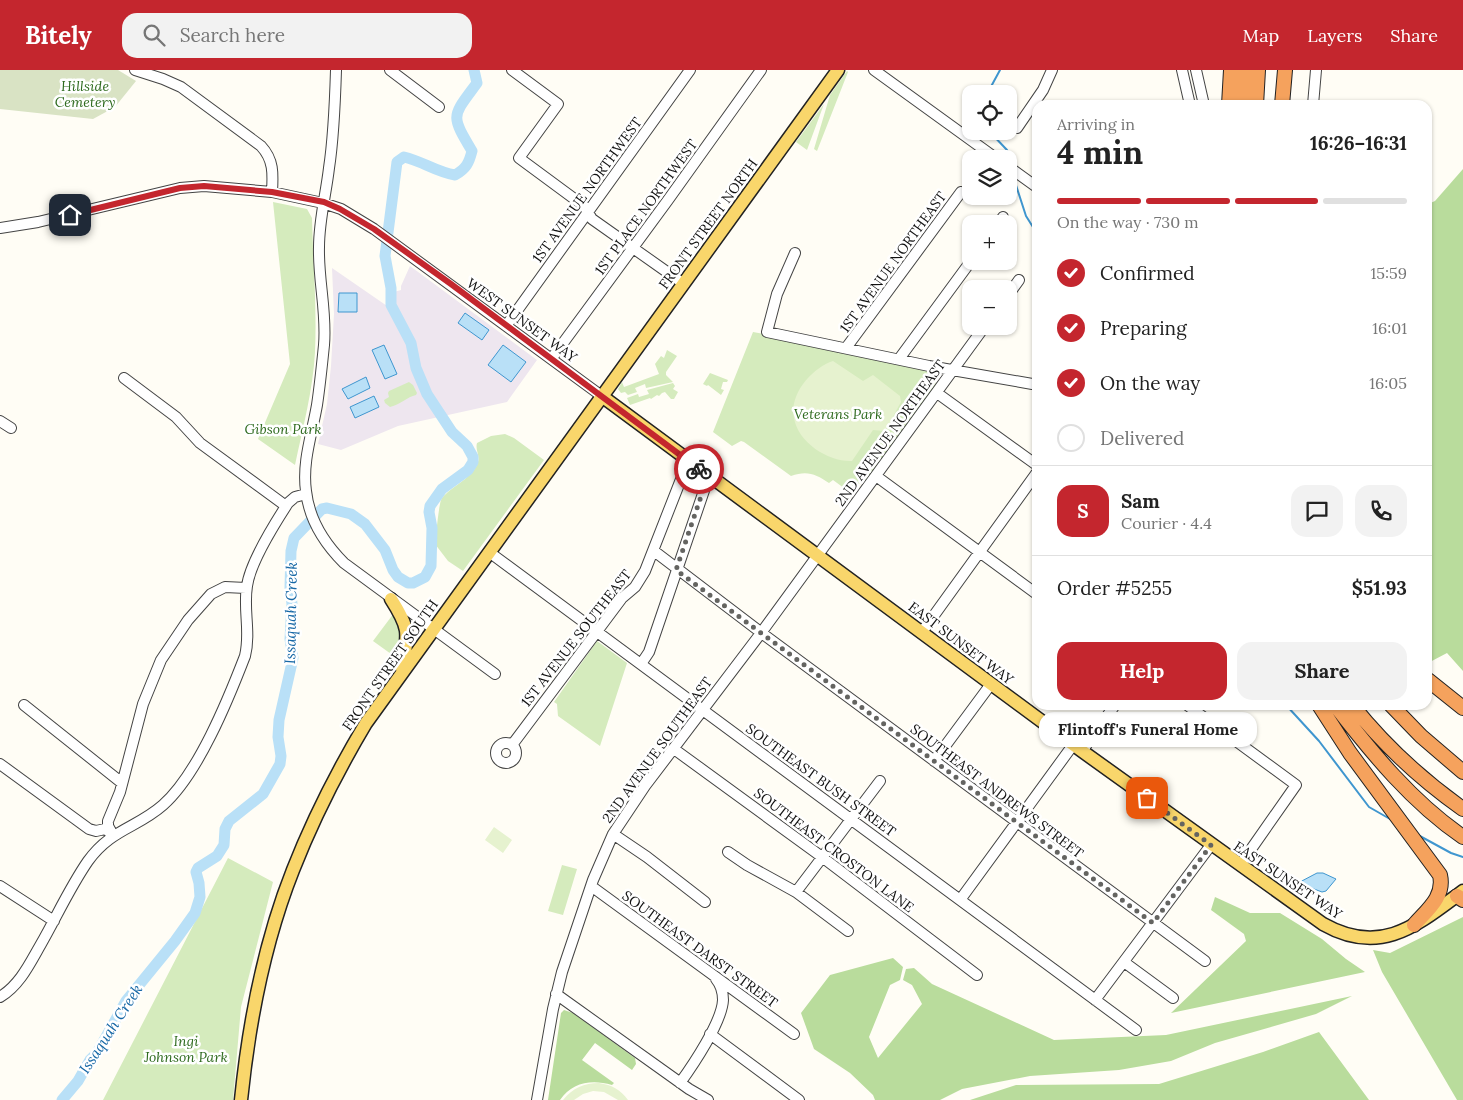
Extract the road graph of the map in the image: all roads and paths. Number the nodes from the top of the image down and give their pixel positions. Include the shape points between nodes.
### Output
1 (135, 70) edge
2 (336, 70) edge
3 (390, 70) edge
4 (512, 70) edge
5 (690, 70) edge
6 (761, 70) edge
7 (874, 70) edge
8 (1052, 70) edge
9 (1182, 70) edge
10 (1196, 70) edge
11 (1231, 70) edge
12 (1245, 70) edge
13 (1258, 70) edge
14 (1285, 70) edge
15 (1316, 70) edge
16 (835, 71) edge
17 (1036, 100) edge
18 (1189, 100) edge
19 (1203, 100) edge
20 (1229, 100) edge
21 (1242, 100) edge
22 (1256, 100) edge
23 (1282, 100) edge
24 (1313, 100) edge
25 (1032, 106) edge
26 (439, 107) dead end
27 (1017, 128) dead end
28 (985, 150) edge
29 (1017, 173) edge
30 (1032, 184) edge
31 (272, 192) junction
32 (961, 192) dead end
33 (324, 202) junction
34 (588, 213) junction
35 (0, 228) edge
36 (633, 249) junction
37 (795, 253) dead end
38 (964, 270) edge
39 (1019, 280) dead end
40 (1017, 283) edge
41 (684, 284) junction
42 (506, 326) junction
43 (979, 335) edge
44 (846, 348) junction
45 (552, 358) junction
46 (899, 359) junction
47 (929, 366) junction
48 (953, 371) junction
49 (124, 378) dead end
50 (1032, 383) edge
51 (938, 391) junction
52 (602, 397) junction
53 (0, 421) edge
54 (11, 428) dead end
55 (689, 462) junction
56 (1032, 462) edge
57 (708, 476) junction
58 (876, 476) junction
59 (1032, 479) edge
60 (306, 494) junction
61 (286, 506) junction
62 (654, 551) junction
63 (490, 552) junction
64 (979, 552) junction
65 (818, 557) junction
66 (676, 570) junction
67 (246, 588) junction
68 (1032, 591) edge
69 (391, 599) junction
70 (433, 630) junction
71 (597, 631) junction
72 (922, 632) junction
73 (761, 633) junction
74 (641, 664) junction
75 (402, 672) junction
76 (495, 674) dead end
77 (1432, 683) edge
78 (991, 684) junction
79 (1432, 690) edge
80 (24, 705) dead end
81 (1463, 708) edge
82 (704, 710) junction
83 (1110, 710) edge
84 (1194, 710) edge
85 (1322, 710) edge
86 (1339, 710) edge
87 (1357, 710) edge
88 (1396, 710) edge
89 (1463, 715) edge
90 (512, 745) dead end
91 (1078, 748) junction
92 (674, 749) junction
93 (934, 761) junction
94 (0, 764) edge
95 (1463, 772) edge
96 (880, 781) dead end
97 (122, 783) junction
98 (1463, 809) edge
99 (850, 819) junction
100 (1016, 822) junction
101 (613, 834) junction
102 (113, 835) junction
103 (1463, 837) edge
104 (1211, 845) junction
105 (728, 852) dead end
106 (822, 857) junction
107 (1240, 865) junction
108 (0, 886) edge
109 (591, 886) junction
110 (796, 892) junction
111 (1461, 896) edge
112 (960, 900) junction
113 (705, 902) dead end
114 (54, 921) junction
115 (1153, 923) junction
116 (1414, 925) junction
117 (848, 931) dead end
118 (1205, 961) dead end
119 (1124, 962) junction
120 (711, 974) junction
121 (977, 974) dead end
122 (556, 994) junction
123 (0, 997) edge
124 (1173, 998) dead end
125 (1095, 1000) junction
126 (1136, 1030) dead end
127 (710, 1034) junction
128 (794, 1034) dead end
129 (680, 1082) junction
130 (241, 1100) edge
131 (537, 1100) edge
132 (708, 1100) edge
133 (799, 1100) edge

1 - 31 street via 181,87 261,146 273,165
2 - 33 street via 334,133
3 - 26 street
4 - 34 street via 558,104 519,158 584,206
5 - 34 street, 1ST AVENUE NORTHWEST
6 - 36 street, 1ST PLACE NORTHWEST
7 - 28 street
8 - 17 street
9 - 18 street
10 - 19 street
11 - 20 highway
12 - 21 highway
13 - 22 highway
14 - 23 highway
15 - 24 street
16 - 41 main road, FRONT STREET NORTH
25 - 27 street
29 - 30 street
31 - 33 street, WEST SUNSET WAY
31 - 35 street, WEST SUNSET WAY via 220,186 189,187
32 - 44 street, 1ST AVENUE NORTHEAST
33 - 42 street, WEST SUNSET WAY via 380,233
33 - 60 street via 319,249 324,338 317,406 306,456
34 - 36 street
34 - 42 street, 1ST AVENUE NORTHWEST
36 - 41 street
36 - 45 street, 1ST PLACE NORTHWEST
37 - 44 street via 777,294 767,332
38 - 46 street
39 - 40 street
41 - 52 main road, FRONT STREET NORTH
42 - 45 street, WEST SUNSET WAY
43 - 48 street, 2ND AVENUE NORTHEAST
44 - 46 street
45 - 52 street, WEST SUNSET WAY
46 - 47 street
47 - 48 street
47 - 51 street via 937,376
48 - 50 street
48 - 51 street, 2ND AVENUE NORTHEAST
49 - 61 street via 176,417 200,443
51 - 56 street
51 - 58 street, 2ND AVENUE NORTHEAST
52 - 55 main road, EAST SUNSET WAY
52 - 63 main road, FRONT STREET SOUTH
53 - 54 street
55 - 57 main road, EAST SUNSET WAY
55 - 62 street, 1ST AVENUE SOUTHEAST
57 - 65 main road, EAST SUNSET WAY
57 - 66 street
58 - 64 street
58 - 65 street, 2ND AVENUE NORTHEAST
59 - 64 street
60 - 61 street via 292,499
60 - 69 street via 317,526 337,557
61 - 67 street via 253,564
62 - 66 street, SOUTHEAST ANDREWS STREET
62 - 71 street, 1ST AVENUE SOUTHEAST via 640,582 625,594
63 - 70 main road, FRONT STREET SOUTH
63 - 71 street, SOUTHEAST BUSH STREET
64 - 68 street
64 - 72 street
65 - 72 main road, EAST SUNSET WAY
65 - 73 street, 2ND AVENUE SOUTHEAST
66 - 73 street, SOUTHEAST ANDREWS STREET
66 - 74 street via 649,652
67 - 97 street via 225,586 211,594 169,646 146,696
67 - 102 street via 248,626 245,656 196,762 184,783 163,805
69 - 70 street
69 - 75 main road via 407,630
70 - 75 main road, FRONT STREET SOUTH
70 - 76 street
71 - 74 street, SOUTHEAST BUSH STREET
71 - 90 street, 1ST AVENUE SOUTHEAST
72 - 78 main road, EAST SUNSET WAY
73 - 82 street, 2ND AVENUE SOUTHEAST
73 - 93 street, SOUTHEAST ANDREWS STREET
74 - 82 street, SOUTHEAST BUSH STREET
75 - 130 main road, FRONT STREET SOUTH via 341,766 293,870 263,967 246,1048
77 - 81 highway
78 - 91 main road, EAST SUNSET WAY
78 - 93 street
79 - 89 highway
80 - 97 street
82 - 92 street, 2ND AVENUE SOUTHEAST
82 - 99 street, SOUTHEAST BUSH STREET
83 - 91 street
84 - 107 street via 1296,785
85 - 116 highway via 1350,753 1438,871 1441,889 1437,899
86 - 103 highway via 1379,760
87 - 98 highway via 1401,758
88 - 95 highway via 1420,736
91 - 100 street
91 - 104 main road, EAST SUNSET WAY
92 - 101 street, 2ND AVENUE SOUTHEAST
92 - 106 street, SOUTHEAST CROSTON LANE
93 - 100 street, SOUTHEAST ANDREWS STREET
94 - 102 street via 89,829 105,828
96 - 99 street
97 - 102 street via 108,824
99 - 106 street
99 - 112 street, SOUTHEAST BUSH STREET
100 - 112 street
100 - 115 street, SOUTHEAST ANDREWS STREET
101 - 109 street, 2ND AVENUE SOUTHEAST
101 - 113 street
102 - 114 street via 88,862
104 - 107 main road, EAST SUNSET WAY
104 - 115 street
105 - 110 street
106 - 110 street
106 - 121 street, SOUTHEAST CROSTON LANE
107 - 116 main road, EAST SUNSET WAY via 1341,933 1382,938
108 - 114 street
109 - 120 street, SOUTHEAST DARST STREET
109 - 122 street, 2ND AVENUE SOUTHEAST
110 - 117 street
111 - 116 main road, EAST SUNSET WAY
112 - 125 street, SOUTHEAST BUSH STREET
114 - 123 street via 13,988
115 - 118 street, SOUTHEAST ANDREWS STREET
115 - 119 street
119 - 124 street
119 - 125 street
120 - 127 street via 720,984 723,1000
120 - 128 street, SOUTHEAST DARST STREET
122 - 129 street
122 - 131 street, 2ND AVENUE SOUTHEAST
125 - 126 street, SOUTHEAST BUSH STREET
127 - 129 street
127 - 133 street
129 - 132 street

